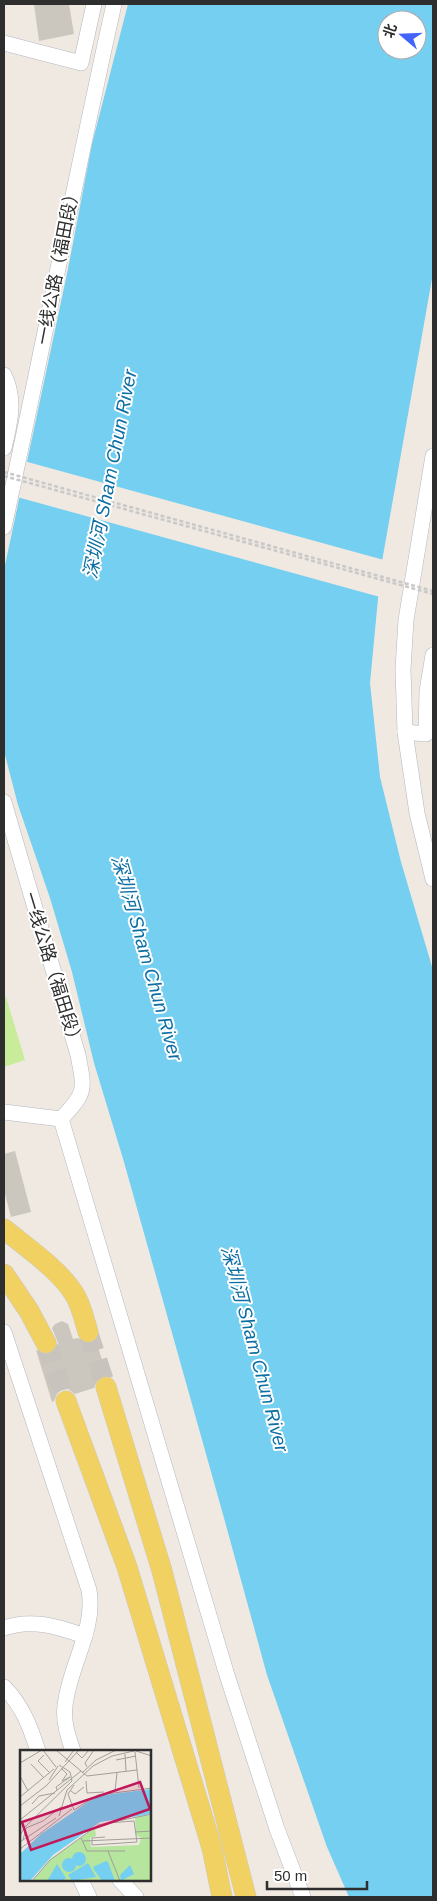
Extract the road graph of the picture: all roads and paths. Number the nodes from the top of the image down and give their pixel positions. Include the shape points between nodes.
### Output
1 (94, 4) edge
2 (114, 4) edge
3 (4, 43) edge
4 (4, 375) edge
5 (4, 448) edge
6 (433, 456) edge
7 (4, 472) edge
8 (4, 476) edge
9 (4, 527) edge
10 (433, 592) edge
11 (433, 655) edge
12 (405, 732) junction
13 (429, 735) edge
14 (4, 802) edge
15 (433, 879) edge
16 (4, 1112) edge
17 (54, 1118) junction
18 (4, 1229) edge
19 (4, 1274) edge
20 (4, 1332) edge
21 (88, 1332) tunnel mouth
22 (46, 1343) tunnel mouth
23 (106, 1387) tunnel mouth
24 (66, 1401) tunnel mouth
25 (4, 1628) edge
26 (85, 1636) junction
27 (4, 1687) edge
28 (38, 1750) edge
29 (73, 1750) edge
30 (81, 1881) edge
31 (121, 1881) edge
32 (89, 1897) edge
33 (136, 1897) edge
34 (222, 1897) edge
35 (246, 1897) edge
36 (303, 1897) edge

1 - 3 street via 81,63
2 - 9 street, 一线公路（福田段）
4 - 5 street via 11,401
6 - 12 street via 406,620 403,669
7 - 10 path, bridge
8 - 10 path, bridge
11 - 13 street via 427,691
12 - 13 street
12 - 15 street via 417,813
14 - 17 street, 一线公路（福田段） via 83,1080 81,1094
16 - 17 street
17 - 36 street via 226,1672 277,1829
18 - 21 main road via 73,1291
19 - 22 main road via 30,1311
20 - 26 street via 89,1590 91,1603
23 - 35 main road via 170,1597
24 - 34 main road via 127,1567 212,1848
25 - 26 street via 38,1623
26 - 29 street via 71,1675 65,1706 65,1726
27 - 28 street via 29,1723
30 - 32 street
31 - 33 street

